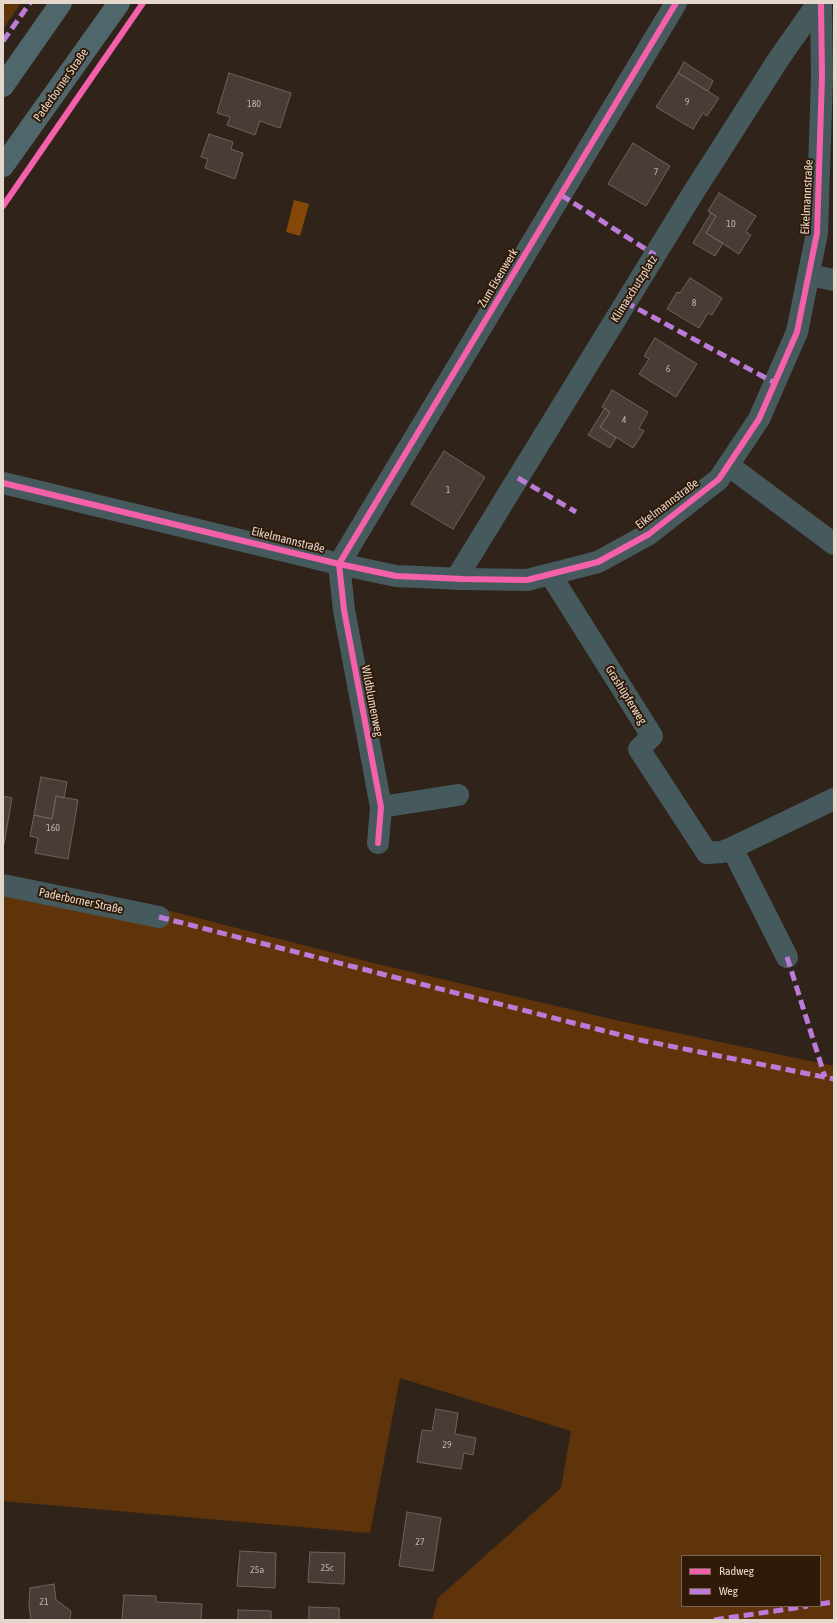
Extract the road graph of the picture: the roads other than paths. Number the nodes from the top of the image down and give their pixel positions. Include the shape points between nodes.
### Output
1 (61, 3) edge
2 (119, 3) edge
3 (676, 3) edge
4 (818, 3) edge
5 (821, 3) edge
6 (828, 51) edge
7 (3, 86) edge
8 (3, 166) edge
9 (809, 275) junction
10 (834, 280) edge
11 (728, 465) junction
12 (3, 482) edge
13 (834, 544) edge
14 (339, 564) junction
15 (550, 574) junction
16 (456, 579) junction
17 (458, 795) dead end
18 (834, 799) edge
19 (381, 807) junction
20 (378, 843) dead end
21 (732, 848) junction
22 (3, 885) edge
23 (159, 917) dead end
24 (787, 957) dead end

1 - 7 main road
2 - 8 main road, Paderborner Straße
3 - 14 street, Zum Eisenwerk
4 - 16 street, Klimaschutzplatz via 780,57 693,193
5 - 6 street, Eikelmannstraße
6 - 9 street, Eikelmannstraße via 817,233
9 - 10 street
9 - 11 street, Eikelmannstraße via 797,332 759,419
11 - 13 street
11 - 15 street, Eikelmannstraße via 719,479 649,534 598,562
12 - 14 street, Eikelmannstraße
14 - 16 street, Eikelmannstraße via 396,576
14 - 19 street, Wildblumenweg via 344,610
15 - 16 street, Eikelmannstraße via 527,580
15 - 21 street, Grashüpferweg via 652,736 639,749 707,852 722,852
17 - 19 street
18 - 21 street, Grashüpferweg
19 - 20 street, Wildblumenweg
21 - 24 street
22 - 23 street, Paderborner Straße

